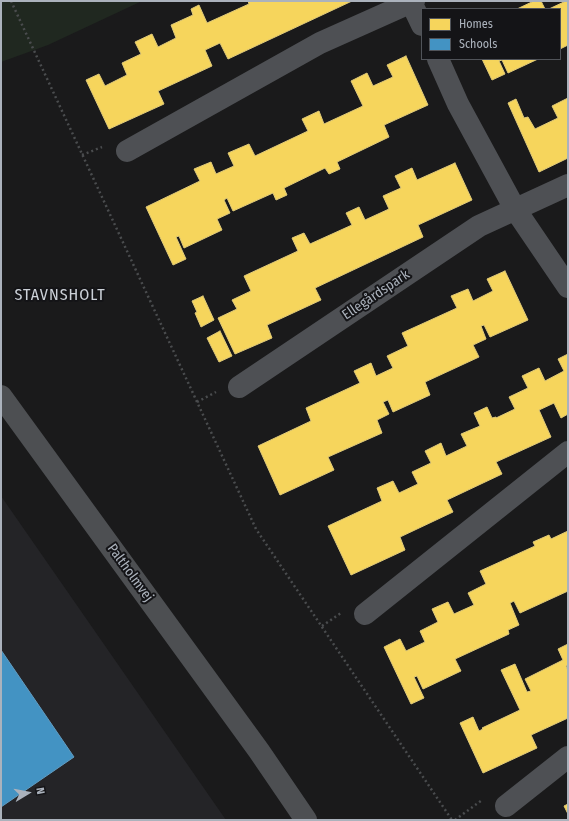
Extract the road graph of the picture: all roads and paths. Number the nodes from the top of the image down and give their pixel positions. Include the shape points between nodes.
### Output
1 (11, 1) edge
2 (412, 2) edge
3 (421, 24) edge
4 (438, 60) edge
5 (127, 150) dead end
6 (568, 185) edge
7 (515, 209) junction
8 (568, 287) edge
9 (239, 387) dead end
10 (1, 396) edge
11 (568, 452) edge
12 (365, 614) dead end
13 (259, 751) junction
14 (568, 756) edge
15 (506, 806) dead end
16 (306, 820) edge
17 (322, 820) edge
18 (452, 820) edge

1 - 18 path via 256,529
2 - 3 street
2 - 5 street via 320,43
4 - 7 street via 458,104
6 - 7 street, Ellegårdspark
7 - 8 street
7 - 9 street, Ellegårdspark via 479,226
10 - 13 street, Paltholmvej
11 - 12 street
13 - 16 street, Paltholmvej
13 - 17 street, Paltholmvej
14 - 15 street

